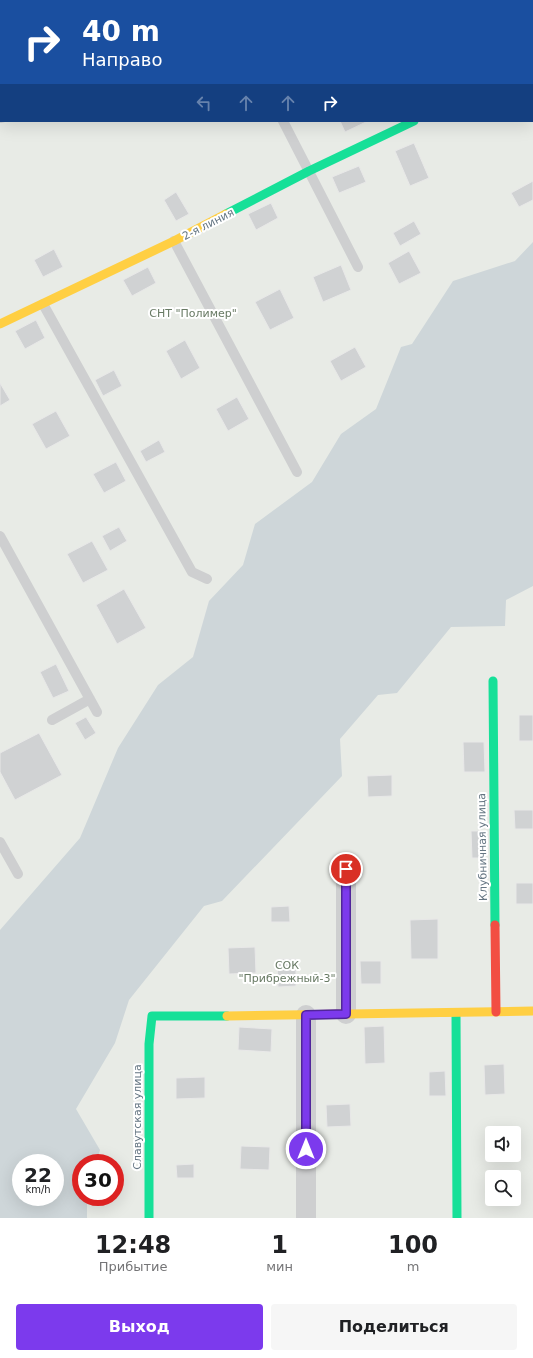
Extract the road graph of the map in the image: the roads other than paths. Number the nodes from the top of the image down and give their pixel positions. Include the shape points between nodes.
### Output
1 (283, 122) edge
2 (412, 122) edge
3 (309, 171) junction
4 (174, 241) junction
5 (358, 267) dead end
6 (43, 304) junction
7 (0, 324) edge
8 (296, 472) dead end
9 (0, 536) edge
10 (207, 579) dead end
11 (493, 681) dead end
12 (90, 699) junction
13 (97, 712) dead end
14 (52, 720) dead end
15 (0, 842) edge
16 (346, 869) dead end
17 (18, 874) dead end
18 (533, 1011) edge
19 (496, 1012) junction
20 (456, 1013) junction
21 (346, 1014) junction
22 (306, 1015) junction
23 (149, 1218) edge
24 (306, 1218) edge
25 (457, 1218) edge

1 - 3 lane
2 - 3 street, 2-я линия
3 - 4 street, 2-я линия
3 - 5 lane
4 - 6 street, 2-я линия
4 - 8 lane
6 - 7 street, 2-я линия
6 - 10 lane via 192,572
9 - 12 lane
11 - 19 street, Клубничная улица
12 - 13 lane
12 - 14 lane
15 - 17 lane
16 - 21 street
18 - 19 street
19 - 20 street
20 - 21 street
20 - 25 street
21 - 22 street
22 - 23 street, Славутская улица via 152,1016 149,1044
22 - 24 street

